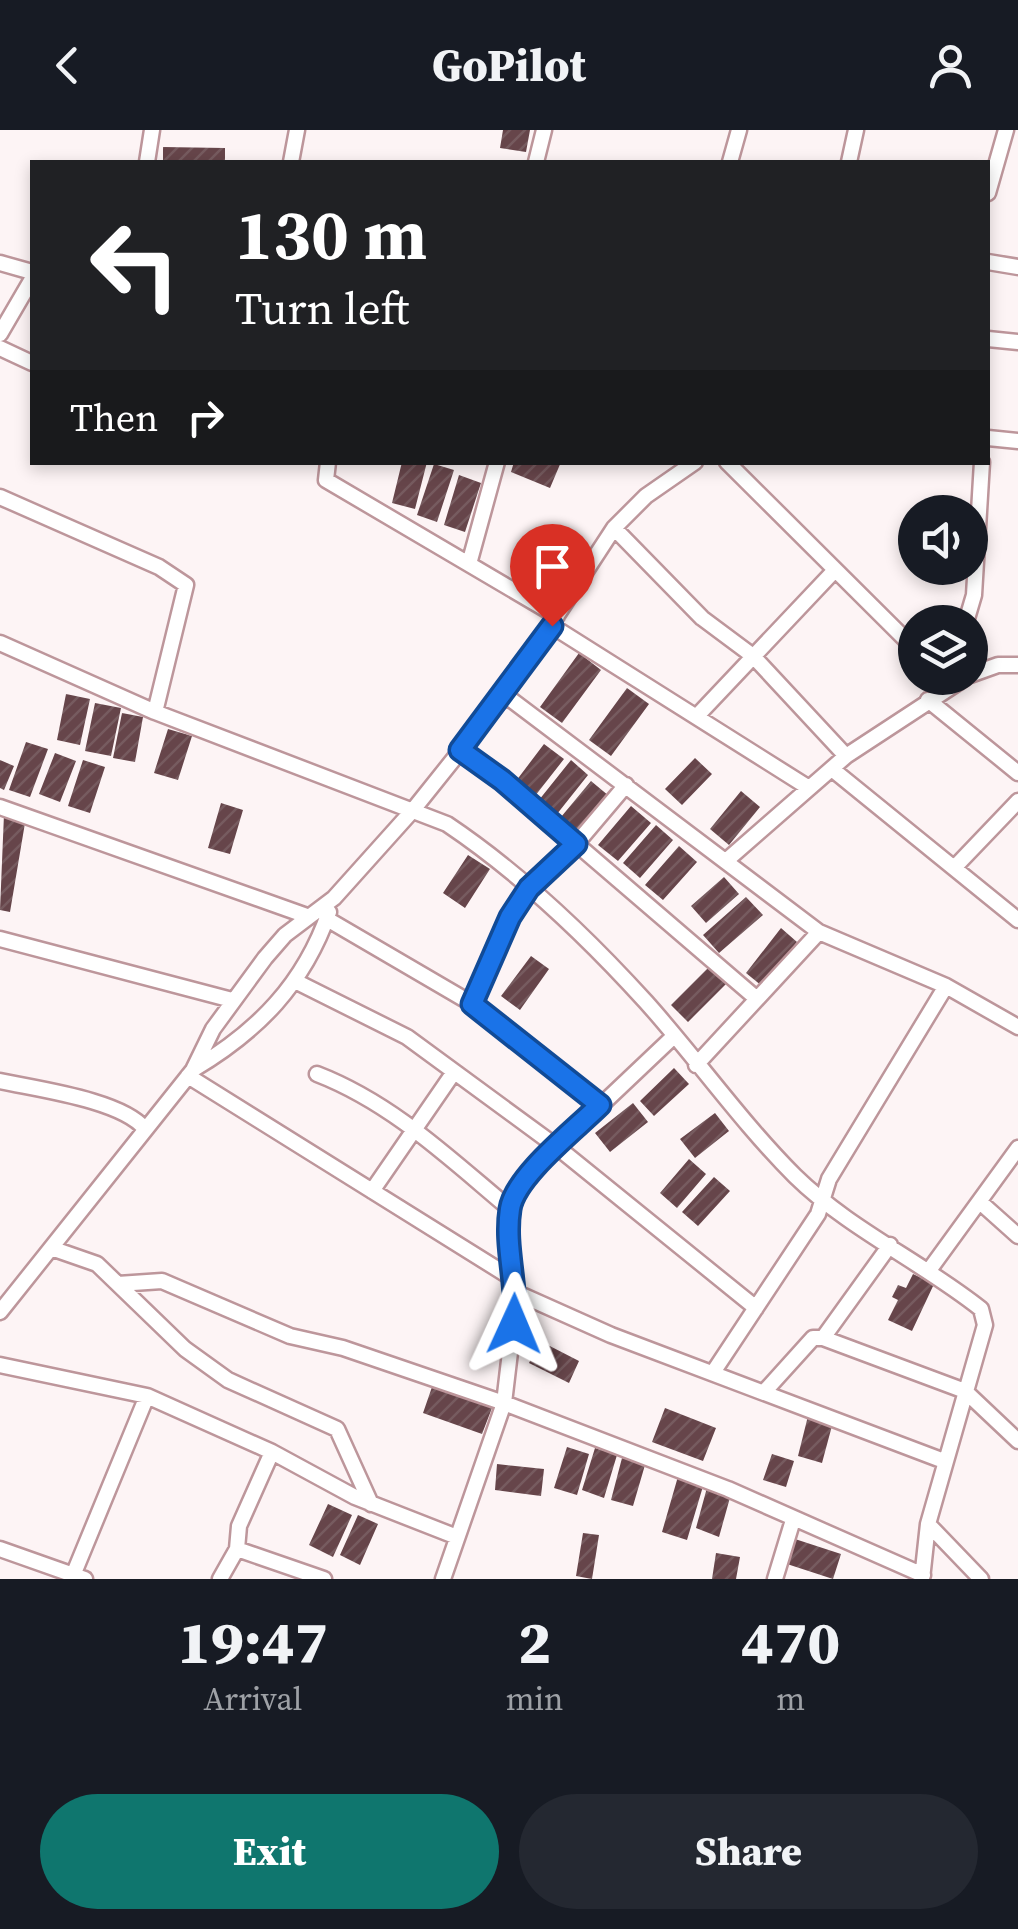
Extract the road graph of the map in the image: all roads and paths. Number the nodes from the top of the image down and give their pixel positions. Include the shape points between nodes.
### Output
1 (152, 130) edge
2 (298, 130) edge
3 (544, 130) edge
4 (739, 130) edge
5 (856, 130) edge
6 (1006, 130) edge
7 (147, 160) edge
8 (290, 160) edge
9 (536, 160) edge
10 (731, 160) edge
11 (849, 160) edge
12 (990, 186) edge
13 (990, 262) edge
14 (0, 263) edge
15 (1018, 267) edge
16 (30, 275) edge
17 (30, 280) edge
18 (0, 334) edge
19 (990, 339) edge
20 (1018, 342) edge
21 (0, 348) edge
22 (30, 362) edge
23 (990, 438) edge
24 (1018, 441) edge
25 (328, 465) edge
26 (496, 465) edge
27 (691, 465) edge
28 (730, 465) edge
29 (982, 465) edge
30 (0, 498) edge
31 (614, 528) junction
32 (469, 564) junction
33 (835, 570) junction
34 (971, 605) edge
35 (554, 621) junction
36 (898, 632) edge
37 (0, 644) edge
38 (754, 656) junction
39 (1018, 665) edge
40 (988, 668) edge
41 (505, 695) junction
42 (933, 695) edge
43 (946, 695) edge
44 (928, 700) junction
45 (155, 712) junction
46 (946, 715) junction
47 (697, 716) junction
48 (460, 750) junction
49 (846, 756) junction
50 (832, 769) junction
51 (1018, 773) edge
52 (626, 785) junction
53 (810, 788) junction
54 (1018, 801) edge
55 (0, 806) edge
56 (413, 810) junction
57 (576, 844) junction
58 (727, 860) junction
59 (954, 868) junction
60 (529, 888) junction
61 (334, 898) junction
62 (307, 916) junction
63 (327, 919) junction
64 (1018, 920) edge
65 (819, 932) junction
66 (0, 938) edge
67 (295, 980) junction
68 (946, 986) junction
69 (757, 999) junction
70 (232, 1000) junction
71 (472, 1004) junction
72 (1018, 1026) edge
73 (672, 1037) junction
74 (696, 1065) junction
75 (454, 1072) junction
76 (191, 1073) junction
77 (317, 1074) dead end
78 (0, 1081) edge
79 (600, 1105) junction
80 (146, 1129) junction
81 (415, 1129) junction
82 (558, 1147) junction
83 (1018, 1148) edge
84 (372, 1191) junction
85 (822, 1201) junction
86 (980, 1202) junction
87 (510, 1209) junction
88 (1018, 1236) edge
89 (890, 1245) junction
90 (51, 1248) junction
91 (930, 1268) junction
92 (118, 1284) junction
93 (516, 1287) junction
94 (756, 1308) junction
95 (0, 1312) edge
96 (822, 1338) junction
97 (0, 1365) edge
98 (714, 1370) junction
99 (765, 1390) junction
100 (965, 1391) junction
101 (148, 1396) junction
102 (504, 1403) junction
103 (1018, 1441) edge
104 (272, 1452) junction
105 (944, 1460) junction
106 (371, 1504) junction
107 (794, 1520) junction
108 (928, 1524) junction
109 (458, 1536) junction
110 (0, 1549) edge
111 (237, 1549) junction
112 (79, 1576) edge
113 (922, 1577) edge
114 (220, 1579) edge
115 (324, 1579) edge
116 (442, 1579) edge
117 (775, 1579) edge
118 (980, 1579) edge

1 - 7 street
2 - 8 street
3 - 9 street
4 - 10 street
5 - 11 street
6 - 12 street
13 - 15 street
14 - 16 street
17 - 18 street
19 - 20 street
21 - 22 street
23 - 24 street
25 - 32 street via 326,480
26 - 32 street
27 - 31 street
28 - 33 street
29 - 34 street
30 - 45 street via 186,585
31 - 35 street
31 - 38 street via 702,618
32 - 35 street
33 - 36 street
33 - 38 street
35 - 41 street
35 - 47 street
37 - 45 street
38 - 47 street
38 - 49 street
39 - 40 street
41 - 48 street
41 - 52 street
42 - 44 street
43 - 46 street
44 - 46 street
44 - 49 street
45 - 56 street
46 - 51 street
47 - 53 street
48 - 56 street
48 - 57 street
49 - 50 street
50 - 53 street
50 - 59 street
52 - 57 street
52 - 58 street
53 - 58 street
54 - 59 street
55 - 62 street
56 - 60 street via 447,824
56 - 61 street
57 - 60 street
57 - 69 street
58 - 65 street
59 - 64 street
60 - 71 street
60 - 73 street via 648,1004
61 - 62 street
61 - 63 street
62 - 70 street
63 - 67 street
63 - 71 street
65 - 68 street
65 - 69 street
66 - 70 street
67 - 75 street via 407,1037
67 - 76 street via 261,1024
68 - 72 street
68 - 85 street via 829,1178
69 - 74 street
70 - 76 street
71 - 79 street
73 - 74 street
73 - 79 street
74 - 85 street
75 - 81 street
75 - 82 street
76 - 80 street
76 - 84 street
77 - 81 street
78 - 80 street via 87,1102
79 - 82 street
80 - 90 street
81 - 84 street
81 - 87 street
82 - 87 street via 516,1192
82 - 94 street
83 - 86 street
84 - 93 street
85 - 89 street
85 - 94 street
86 - 88 street
86 - 91 street
87 - 93 street
89 - 91 street
89 - 96 street
90 - 92 street via 98,1264
90 - 95 street
91 - 100 street via 985,1316
92 - 102 street via 162,1281 290,1336
92 - 106 street via 228,1380 336,1429
93 - 98 street via 611,1334
93 - 102 street
94 - 98 street
96 - 99 street via 813,1338
96 - 100 street
97 - 101 street
98 - 99 street
99 - 105 street
100 - 103 street
100 - 105 street
101 - 104 street
101 - 112 street
102 - 107 street
102 - 109 street
104 - 106 street
104 - 111 street via 239,1526
105 - 108 street
106 - 109 street
107 - 113 street
107 - 117 street
108 - 113 street
108 - 118 street
109 - 116 street
110 - 112 street
111 - 114 street
111 - 115 street

